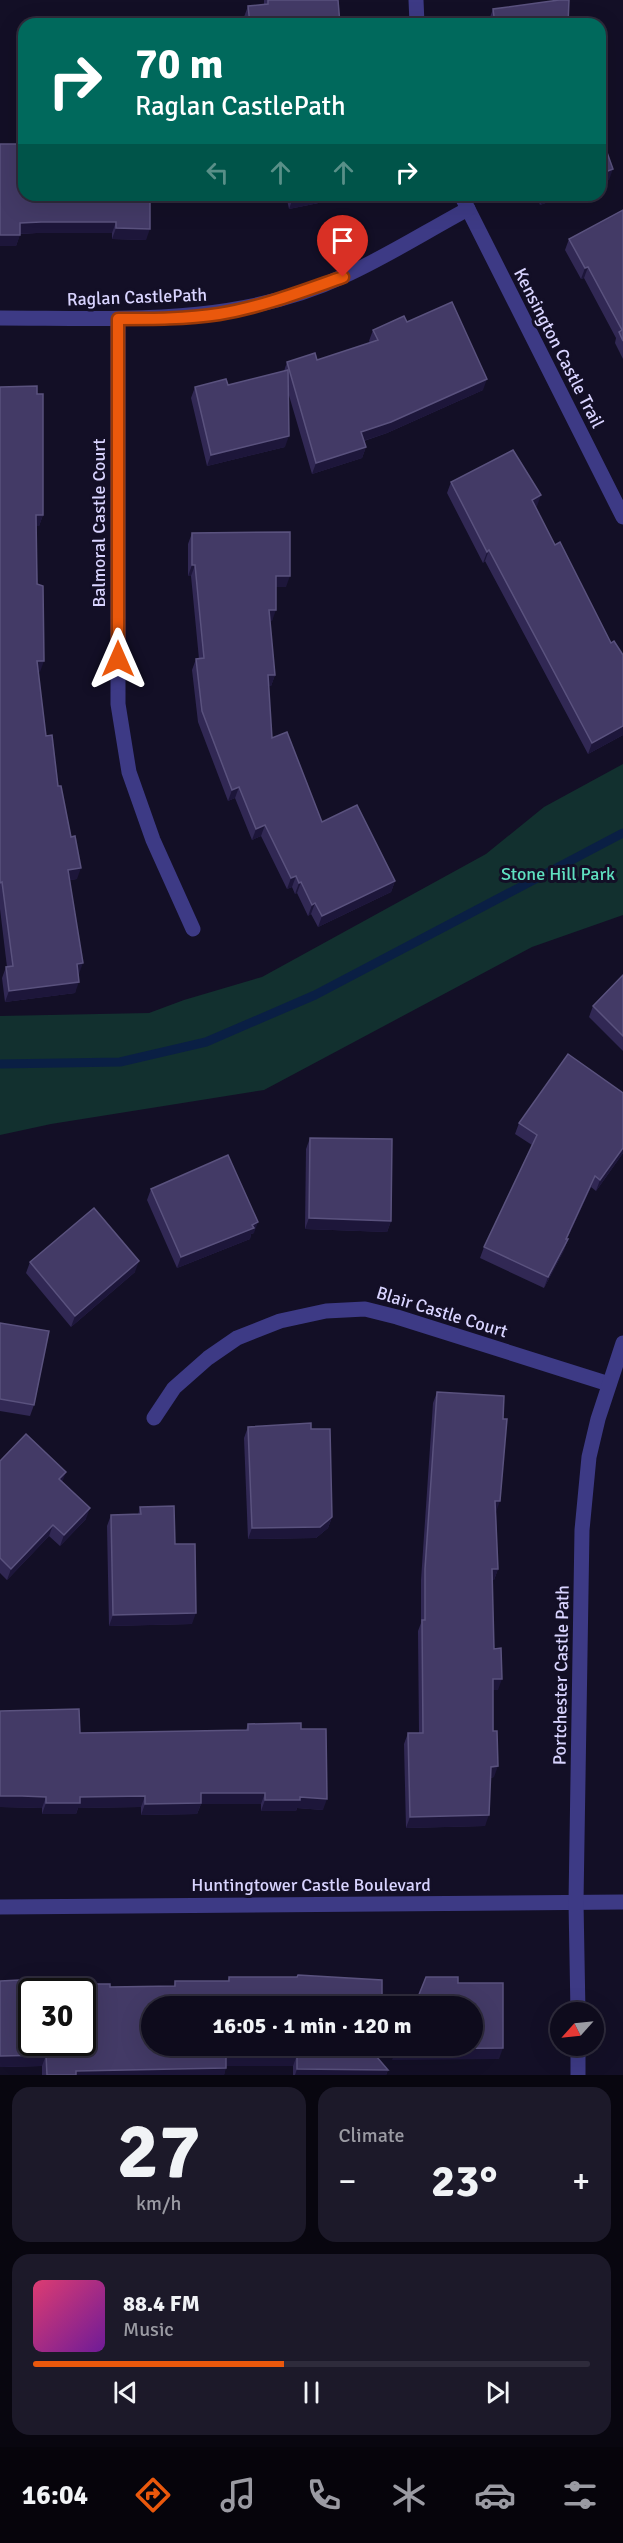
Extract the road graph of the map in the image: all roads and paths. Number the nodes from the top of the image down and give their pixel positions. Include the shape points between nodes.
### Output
1 (416, 0) edge
2 (417, 18) edge
3 (464, 202) edge
4 (0, 318) edge
5 (118, 319) junction
6 (621, 511) edge
7 (193, 929) dead end
8 (623, 1343) edge
9 (609, 1384) junction
10 (154, 1418) dead end
11 (576, 1902) junction
12 (623, 1902) edge
13 (0, 1907) edge
14 (578, 2002) edge
15 (578, 2056) edge
16 (578, 2075) edge

1 - 2 street
3 - 5 street, Raglan CastlePath via 343,277 286,297 220,314
3 - 6 street, Kensington Castle Trail
4 - 5 street, Raglan CastlePath
5 - 7 street, Balmoral Castle Court via 118,704 129,772 153,840
8 - 9 street, Portchester Castle Path
9 - 10 street, Blair Castle Court via 364,1309 326,1311 280,1321 237,1338 174,1388
9 - 11 street, Portchester Castle Path via 590,1457 582,1530
11 - 12 street, Huntingtower Castle Boulevard
11 - 13 street, Huntingtower Castle Boulevard
11 - 14 street, Portchester Castle Path
15 - 16 street

